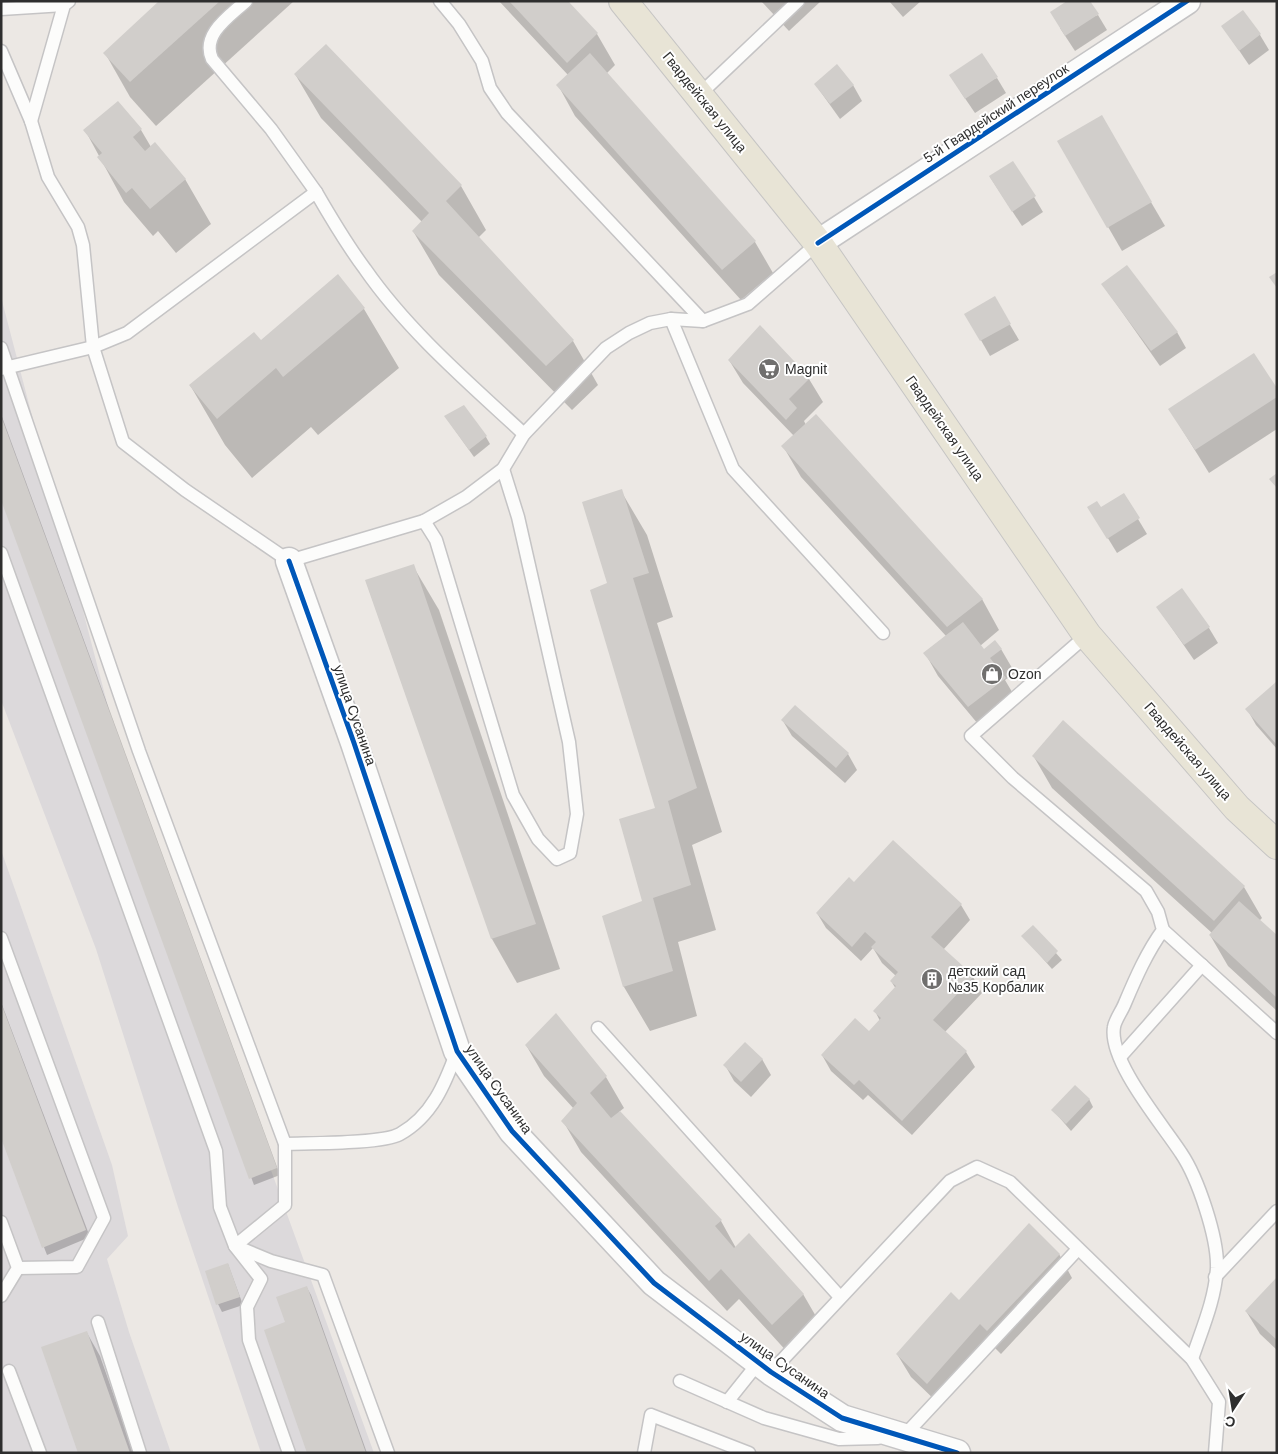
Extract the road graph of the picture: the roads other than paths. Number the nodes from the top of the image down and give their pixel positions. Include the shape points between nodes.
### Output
1 (246, 1) edge
2 (440, 1) edge
3 (623, 1) edge
4 (798, 1) edge
5 (1187, 1) edge
6 (66, 3) edge
7 (1, 9) edge
8 (1, 51) edge
9 (699, 95) junction
10 (31, 121) junction
11 (316, 192) junction
12 (818, 243) junction
13 (671, 319) junction
14 (702, 321) junction
15 (92, 347) junction
16 (1, 348) edge
17 (5, 368) edge
18 (524, 434) junction
19 (502, 469) junction
20 (424, 521) junction
21 (1, 553) edge
22 (289, 561) junction
23 (883, 633) dead end
24 (1087, 634) junction
25 (1277, 845) edge
26 (1164, 930) junction
27 (1, 938) edge
28 (1202, 965) junction
29 (598, 1028) dead end
30 (1277, 1033) edge
31 (457, 1051) junction
32 (1120, 1057) junction
33 (285, 1144) junction
34 (1277, 1211) edge
35 (1, 1222) edge
36 (235, 1246) junction
37 (1078, 1249) junction
38 (18, 1268) junction
39 (1215, 1277) junction
40 (1, 1296) edge
41 (840, 1297) junction
42 (98, 1322) dead end
43 (1192, 1359) junction
44 (765, 1367) junction
45 (9, 1371) dead end
46 (680, 1381) dead end
47 (727, 1402) junction
48 (903, 1437) junction
49 (40, 1453) edge
50 (140, 1453) edge
51 (289, 1453) edge
52 (388, 1453) edge
53 (644, 1453) edge
54 (749, 1453) edge
55 (958, 1453) edge
56 (1215, 1453) edge

1 - 11 lane via 218,27 208,50
2 - 14 lane via 482,61 490,88 507,113
3 - 9 main road, Гвардейская улица
4 - 9 lane
5 - 12 street, 5-й Гвардейский переулок
6 - 7 lane
6 - 10 lane
8 - 10 lane
9 - 12 main road, Гвардейская улица
10 - 15 lane via 48,177 78,227 84,245
11 - 15 lane via 127,333
11 - 18 lane via 365,270 402,315
12 - 14 lane via 748,304
12 - 24 main road, Гвардейская улица
13 - 14 lane
13 - 18 lane via 650,323 606,348
13 - 23 lane via 732,469
15 - 17 lane
15 - 22 lane via 123,442 185,490
16 - 17 lane
17 - 33 lane via 139,751
18 - 19 lane
19 - 20 lane via 466,497
19 - 20 lane via 518,517 569,742 577,814 570,853 557,859 538,839 513,795 436,540
20 - 22 lane
21 - 36 lane via 216,1151 220,1207
22 - 31 street, улица Сусанина
24 - 25 main road, Гвардейская улица via 1237,808
24 - 26 lane via 971,736 1013,778 1146,891
26 - 28 lane
26 - 32 lane via 1149,949 1114,1028
27 - 38 lane via 104,1218 77,1267
28 - 30 lane
28 - 32 lane
29 - 41 lane
31 - 33 lane via 442,1089 426,1114 398,1135 366,1141
31 - 44 street, улица Сусанина via 512,1131 654,1283
32 - 39 lane via 1137,1091 1183,1154 1215,1240
33 - 36 lane via 285,1205
34 - 39 lane
35 - 38 lane
36 - 51 lane via 261,1278 247,1307 250,1340
36 - 52 lane via 271,1261 322,1275
37 - 41 lane via 1010,1182 977,1167 950,1181
37 - 43 lane
37 - 48 lane
38 - 40 lane
39 - 43 lane via 1213,1299
41 - 44 lane
42 - 50 lane
43 - 56 lane via 1219,1402
44 - 47 lane
44 - 48 street, улица Сусанина via 842,1418
45 - 49 lane
46 - 47 lane
47 - 48 lane via 764,1418 839,1439
48 - 55 street, улица Сусанина
53 - 54 lane via 651,1416

